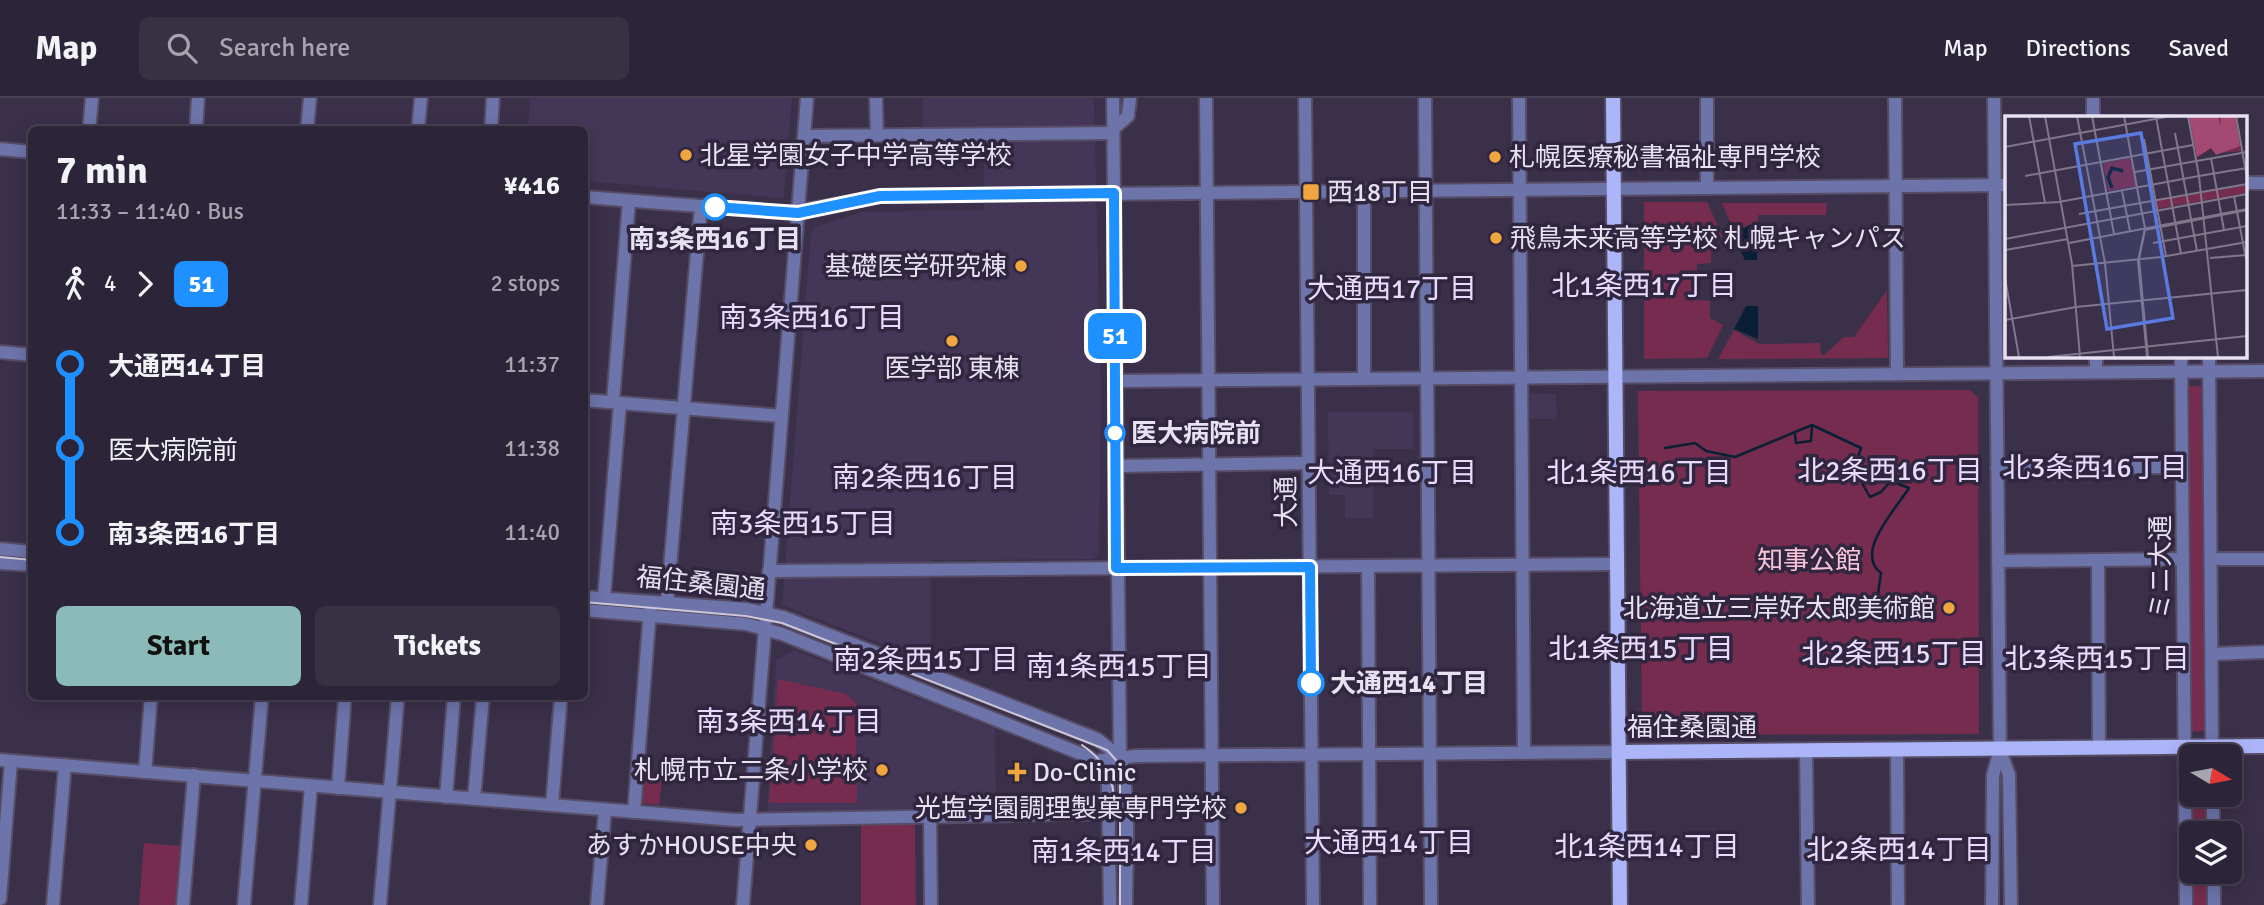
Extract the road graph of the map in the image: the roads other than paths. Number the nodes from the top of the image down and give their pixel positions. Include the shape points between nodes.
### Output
1 (92, 98) edge
2 (198, 98) edge
3 (310, 98) edge
4 (421, 98) edge
5 (493, 98) edge
6 (807, 98) edge
7 (876, 98) edge
8 (1113, 98) edge
9 (1130, 98) edge
10 (1206, 98) edge
11 (1305, 98) edge
12 (1425, 98) edge
13 (1519, 98) edge
14 (1613, 98) edge
15 (1707, 98) edge
16 (1895, 98) edge
17 (1994, 98) edge
18 (2093, 98) edge
19 (2094, 116) edge
20 (89, 126) edge
21 (196, 126) edge
22 (307, 126) edge
23 (418, 126) edge
24 (491, 126) edge
25 (1113, 131) junction
26 (877, 135) junction
27 (804, 136) junction
28 (0, 149) edge
29 (28, 152) edge
30 (2246, 183) edge
31 (2264, 183) edge
32 (2001, 185) edge
33 (1895, 186) junction
34 (1613, 188) junction
35 (1707, 188) junction
36 (1520, 189) junction
37 (1426, 190) junction
38 (1306, 191) junction
39 (1364, 191) junction
40 (1207, 192) junction
41 (1114, 193) junction
42 (588, 197) edge
43 (629, 201) junction
44 (701, 206) junction
45 (798, 213) junction
46 (0, 352) edge
47 (28, 355) edge
48 (2096, 357) edge
49 (2181, 357) edge
50 (2209, 357) edge
51 (2264, 371) edge
52 (2096, 372) junction
53 (2181, 372) junction
54 (2209, 372) junction
55 (1997, 373) junction
56 (1897, 374) junction
57 (1614, 376) junction
58 (1521, 377) junction
59 (1427, 378) junction
60 (1308, 379) junction
61 (1364, 379) junction
62 (1208, 380) junction
63 (1115, 381) junction
64 (588, 400) edge
65 (616, 403) junction
66 (684, 408) junction
67 (781, 416) junction
68 (1308, 463) junction
69 (1209, 465) junction
70 (1115, 466) junction
71 (2182, 467) junction
72 (1997, 468) junction
73 (0, 550) edge
74 (28, 552) edge
75 (2183, 559) junction
76 (2211, 559) junction
77 (2264, 559) edge
78 (2098, 560) junction
79 (1998, 561) junction
80 (0, 563) edge
81 (1615, 564) junction
82 (28, 565) edge
83 (1523, 565) junction
84 (1368, 566) junction
85 (1429, 566) junction
86 (1310, 567) junction
87 (1116, 568) junction
88 (1210, 568) junction
89 (769, 571) junction
90 (588, 597) edge
91 (604, 598) junction
92 (651, 602) junction
93 (667, 603) junction
94 (588, 610) edge
95 (765, 612) junction
96 (650, 616) junction
97 (764, 629) junction
98 (2264, 652) edge
99 (2212, 653) junction
100 (151, 700) edge
101 (262, 700) edge
102 (345, 700) edge
103 (398, 700) edge
104 (454, 700) edge
105 (483, 700) edge
106 (561, 700) edge
107 (2184, 744) edge
108 (2212, 744) edge
109 (2264, 746) edge
110 (2179, 747) edge
111 (2099, 748) junction
112 (2242, 748) edge
113 (1897, 750) junction
114 (2000, 750) junction
115 (1806, 751) junction
116 (1619, 752) junction
117 (1524, 753) junction
118 (1368, 754) junction
119 (1430, 754) junction
120 (1312, 755) junction
121 (1212, 756) junction
122 (1120, 757) junction
123 (6, 760) edge
124 (1096, 761) junction
125 (65, 765) junction
126 (145, 772) junction
127 (194, 775) junction
128 (1105, 776) junction
129 (255, 781) junction
130 (311, 786) junction
131 (338, 788) junction
132 (390, 793) junction
133 (446, 797) junction
134 (474, 799) junction
135 (552, 805) junction
136 (2185, 807) edge
137 (605, 810) junction
138 (634, 812) junction
139 (1126, 813) junction
140 (1110, 814) junction
141 (930, 818) junction
142 (748, 820) junction
143 (2214, 884) edge
144 (0, 899) edge
145 (53, 905) edge
146 (183, 905) edge
147 (244, 905) edge
148 (301, 905) edge
149 (380, 905) edge
150 (597, 905) edge
151 (743, 905) edge
152 (931, 905) edge
153 (1110, 905) edge
154 (1126, 905) edge
155 (1213, 905) edge
156 (1313, 905) edge
157 (1370, 905) edge
158 (1430, 905) edge
159 (1620, 905) edge
160 (1808, 905) edge
161 (1898, 905) edge
162 (1992, 905) edge
163 (2011, 905) edge
164 (2186, 905) edge
165 (2214, 905) edge

1 - 20 street
2 - 21 street
3 - 22 street
4 - 23 street
5 - 24 street
6 - 27 street
7 - 26 street
8 - 25 street
9 - 25 street via 1128,116
10 - 40 street
11 - 38 street, 大通
12 - 37 street
13 - 36 street
14 - 34 main road
15 - 35 street
16 - 33 street
17 - 32 street
18 - 19 street
25 - 26 street
25 - 41 street
26 - 27 street
27 - 45 street
28 - 29 street
30 - 31 street
32 - 33 street
32 - 55 street
33 - 35 street
33 - 56 street
34 - 35 street
34 - 36 street
34 - 57 main road
36 - 37 street
36 - 58 street
37 - 39 street
37 - 59 street
38 - 39 street
38 - 40 street
38 - 60 street, 大通
39 - 61 street
40 - 41 street
40 - 62 street
41 - 45 street via 880,196
41 - 63 street
42 - 43 street
43 - 44 street
43 - 65 street
44 - 45 street
44 - 66 street
45 - 67 street
46 - 47 street
48 - 52 street
49 - 53 street, ミニ大通
50 - 54 street, ミニ大通
51 - 54 street
52 - 53 street
52 - 55 street
53 - 54 street
53 - 71 street, ミニ大通
54 - 76 street, ミニ大通
55 - 56 street
55 - 72 street
56 - 57 street
57 - 58 street
57 - 81 main road
58 - 59 street
58 - 83 street
59 - 61 street
59 - 85 street
60 - 61 street
60 - 62 street
60 - 68 street, 大通
62 - 63 street
62 - 69 street
63 - 70 street
64 - 65 street
65 - 66 street
65 - 91 street
66 - 67 street
66 - 93 street
67 - 89 street
68 - 69 street
68 - 86 street, 大通
69 - 70 street
69 - 88 street
70 - 87 street
71 - 72 street
71 - 75 street, ミニ大通
72 - 79 street
73 - 74 street
75 - 78 street
75 - 107 street, ミニ大通
76 - 77 street
76 - 99 street, ミニ大通
78 - 79 street
78 - 111 street
79 - 114 street
80 - 82 street
81 - 83 street
81 - 116 main road
83 - 85 street
83 - 117 street
84 - 85 street
84 - 86 street
84 - 118 street
85 - 119 street
86 - 88 street
86 - 120 street, 大通
87 - 88 street
87 - 89 street
87 - 122 street
88 - 121 street
89 - 95 street
90 - 91 street, 福住桑園通
91 - 92 street, 福住桑園通
92 - 93 street, 福住桑園通
92 - 96 street
93 - 95 street, 福住桑園通
94 - 96 street, 福住桑園通
95 - 97 street
95 - 122 street, 福住桑園通 via 1097,739
96 - 97 street, 福住桑園通
96 - 138 street
97 - 124 street, 福住桑園通
97 - 142 street
98 - 99 street
99 - 108 street, ミニ大通
100 - 126 street
101 - 129 street
102 - 131 street
103 - 132 street
104 - 133 street
105 - 134 street
106 - 135 street
109 - 112 main road, 福住桑園通
110 - 111 main road, 福住桑園通
111 - 114 main road, 福住桑園通
113 - 114 main road, 福住桑園通
113 - 115 main road, 福住桑園通
113 - 161 street
114 - 162 street via 1993,775
114 - 163 street via 2009,775
115 - 116 main road, 福住桑園通
115 - 160 street
116 - 117 street, 福住桑園通
116 - 159 main road
117 - 119 street, 福住桑園通
118 - 119 street, 福住桑園通
118 - 120 street, 福住桑園通
118 - 157 street
119 - 158 street
120 - 121 street, 福住桑園通
120 - 156 street, 大通
121 - 122 street, 福住桑園通
121 - 155 street
122 - 124 street, 福住桑園通
122 - 128 street
122 - 139 street
123 - 125 street
123 - 144 street
124 - 128 street
125 - 126 street
125 - 145 street
126 - 127 street
127 - 129 street
127 - 146 street
128 - 140 street
129 - 130 street
129 - 147 street
130 - 131 street
130 - 148 street
131 - 132 street
132 - 133 street
132 - 149 street
133 - 134 street
134 - 135 street
135 - 137 street
136 - 164 street, ミニ大通
137 - 138 street
137 - 150 street
138 - 142 street
139 - 140 street
139 - 154 street
140 - 141 street
140 - 153 street
141 - 142 street
141 - 152 street
142 - 151 street
143 - 165 street

